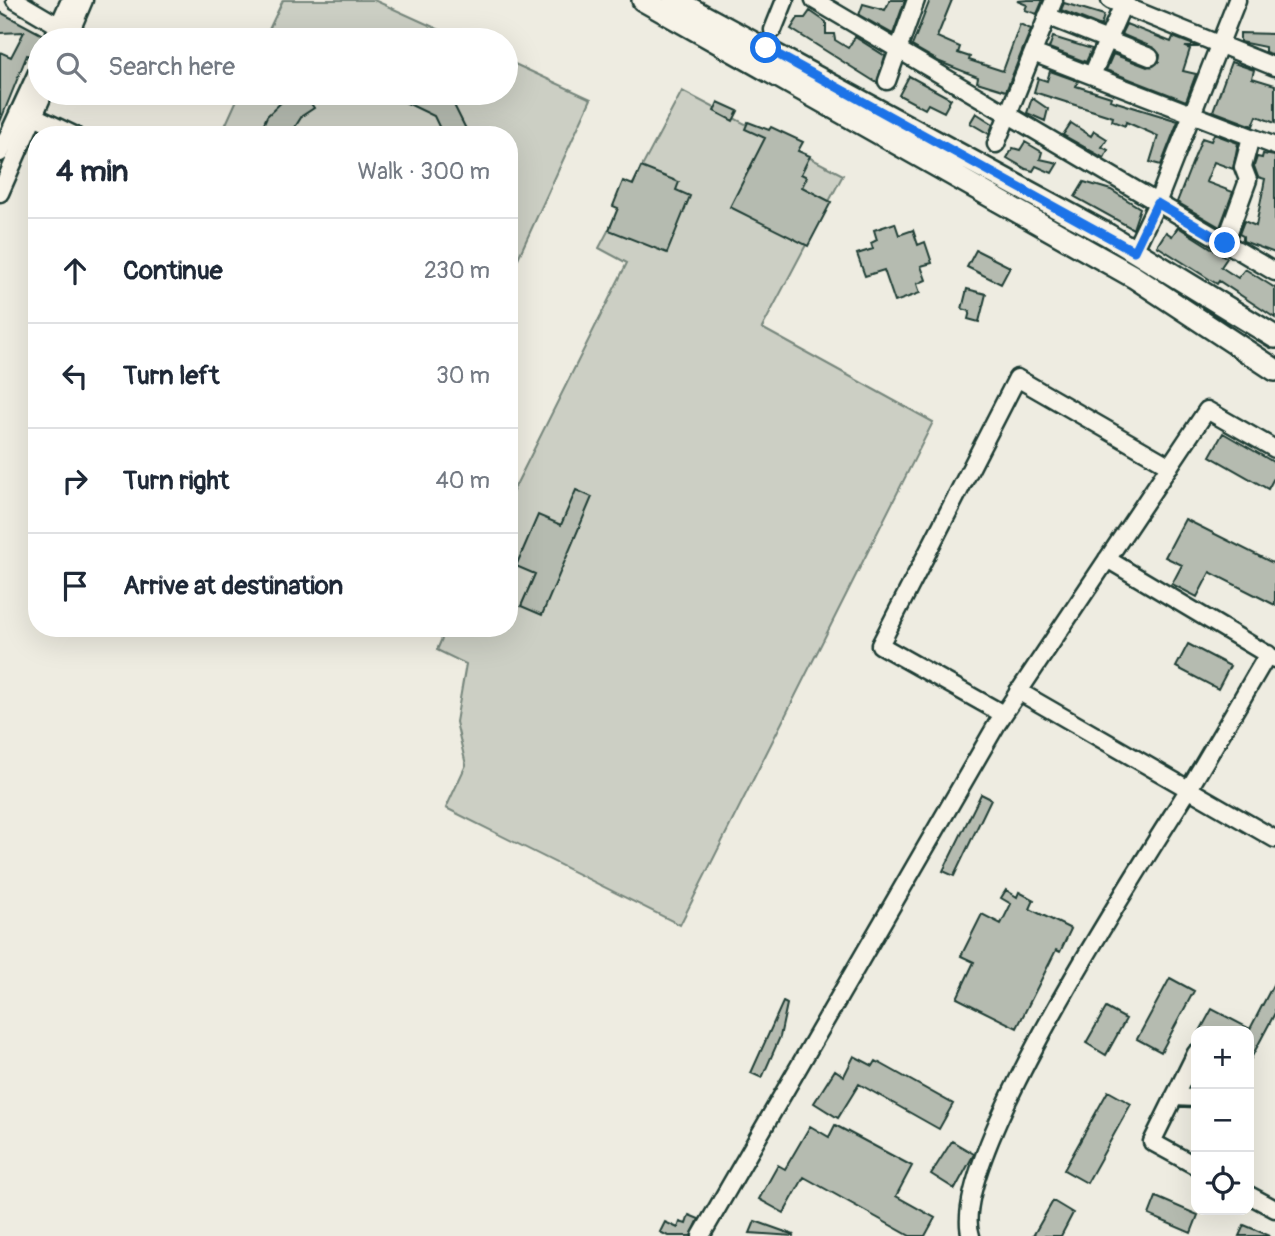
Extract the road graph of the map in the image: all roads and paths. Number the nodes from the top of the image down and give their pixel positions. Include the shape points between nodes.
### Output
1 (15, 0) edge
2 (70, 0) edge
3 (85, 0) edge
4 (643, 0) edge
5 (674, 0) edge
6 (785, 0) edge
7 (814, 0) edge
8 (916, 0) edge
9 (1054, 0) edge
10 (1237, 0) edge
11 (1120, 2) edge
12 (1047, 16) junction
13 (709, 27) junction
14 (51, 28) edge
15 (62, 28) edge
16 (65, 28) edge
17 (773, 30) dead end
18 (1107, 39) junction
19 (1219, 46) junction
20 (898, 50) junction
21 (1033, 53) junction
22 (1150, 57) dead end
23 (1275, 67) edge
24 (1092, 75) junction
25 (887, 81) dead end
26 (29, 105) edge
27 (34, 105) edge
28 (27, 113) junction
29 (1009, 116) junction
30 (1192, 116) junction
31 (55, 126) edge
32 (1251, 137) junction
33 (996, 144) dead end
34 (1275, 146) edge
35 (0, 153) edge
36 (0, 193) edge
37 (1157, 203) junction
38 (1225, 243) junction
39 (1134, 251) junction
40 (1275, 272) edge
41 (1275, 337) edge
42 (1274, 367) edge
43 (1275, 449) edge
44 (1170, 466) junction
45 (1107, 559) junction
46 (1271, 657) edge
47 (1018, 691) junction
48 (1003, 714) junction
49 (1188, 789) junction
50 (1275, 839) edge
51 (1191, 1063) edge
52 (1174, 1097) junction
53 (1191, 1098) edge
54 (1191, 1164) edge
55 (1254, 1198) edge
56 (1275, 1209) edge
57 (701, 1236) edge
58 (971, 1236) edge

1 - 14 street
2 - 15 street
3 - 16 street
4 - 13 main road
5 - 13 main road
6 - 17 street
7 - 20 street
8 - 20 street
9 - 12 street
10 - 19 street
11 - 18 street
11 - 19 street
12 - 18 street
12 - 21 street
13 - 39 main road
13 - 42 main road via 1134,277
18 - 22 street
18 - 24 street
19 - 23 street
19 - 30 street
20 - 25 street
20 - 29 street
21 - 24 street
21 - 29 street
24 - 30 street
26 - 28 street
27 - 28 street
28 - 31 street
28 - 35 street
28 - 36 street
29 - 33 street
29 - 37 street
30 - 32 street
30 - 37 street
32 - 34 street
32 - 38 street via 1243,167 1248,180
37 - 38 street
37 - 39 street
38 - 40 street
39 - 41 main road
43 - 44 street via 1207,410
44 - 45 street
44 - 48 street via 1017,377 880,645
45 - 46 street
45 - 47 street
46 - 49 street
47 - 48 street
47 - 49 street
48 - 57 street
49 - 50 street
49 - 58 street via 1089,949 1022,1069 967,1208
51 - 52 street
52 - 53 street
52 - 54 street via 1152,1142
55 - 56 street

